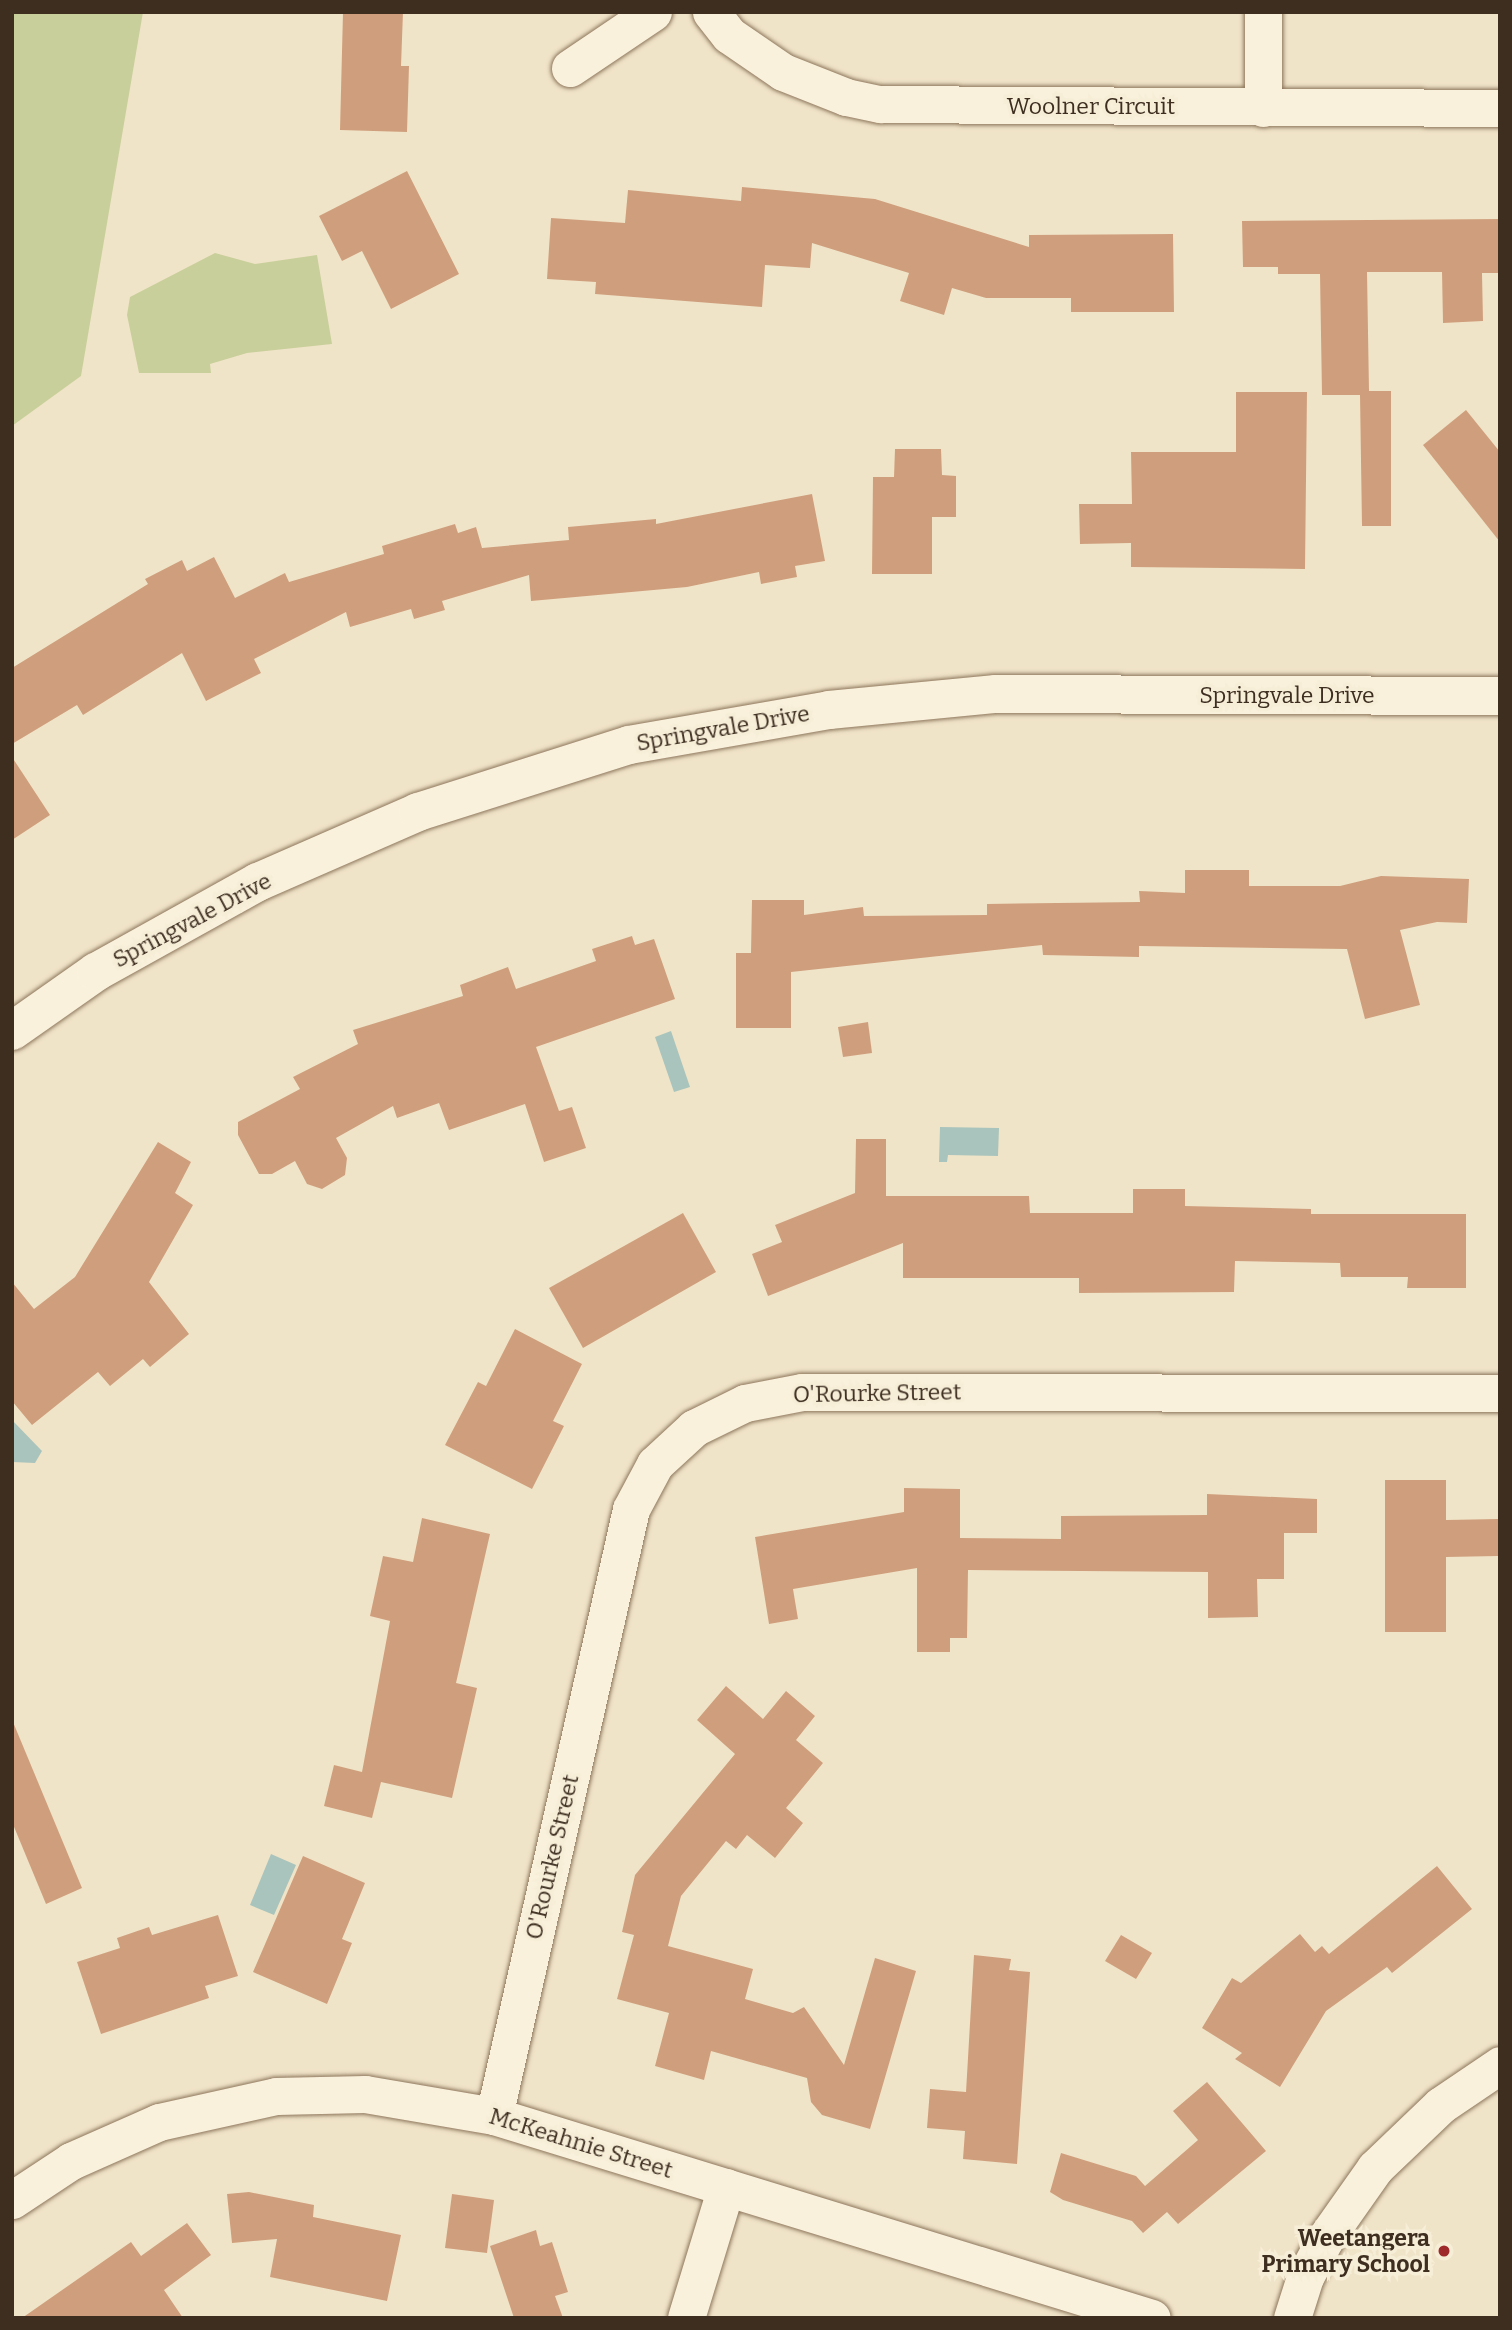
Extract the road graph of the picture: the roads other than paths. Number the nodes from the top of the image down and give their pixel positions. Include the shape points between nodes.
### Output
1 (653, 12) edge
2 (711, 12) edge
3 (1263, 12) edge
4 (570, 68) dead end
5 (1263, 107) junction
6 (1500, 108) edge
7 (1500, 696) edge
8 (12, 1031) edge
9 (1500, 1393) edge
10 (1500, 2065) edge
11 (494, 2116) junction
12 (726, 2188) junction
13 (12, 2200) edge
14 (686, 2318) edge
15 (1152, 2318) edge
16 (1292, 2318) edge

1 - 4 street
2 - 5 street, Woolner Circuit via 729,35 783,72 846,97 880,104
3 - 5 street
5 - 6 street, Woolner Circuit
7 - 8 main road, Springvale Drive via 996,694 829,710 629,745 418,812 254,884 96,972
9 - 11 street, O'Rourke Street via 802,1392 744,1403 694,1428 655,1464 631,1509
10 - 16 street via 1441,2105 1375,2168 1325,2239 1305,2277
11 - 12 street, McKeahnie Street
11 - 13 street, McKeahnie Street via 365,2094 232,2103 127,2135 71,2161
12 - 14 street
12 - 15 street, McKeahnie Street

